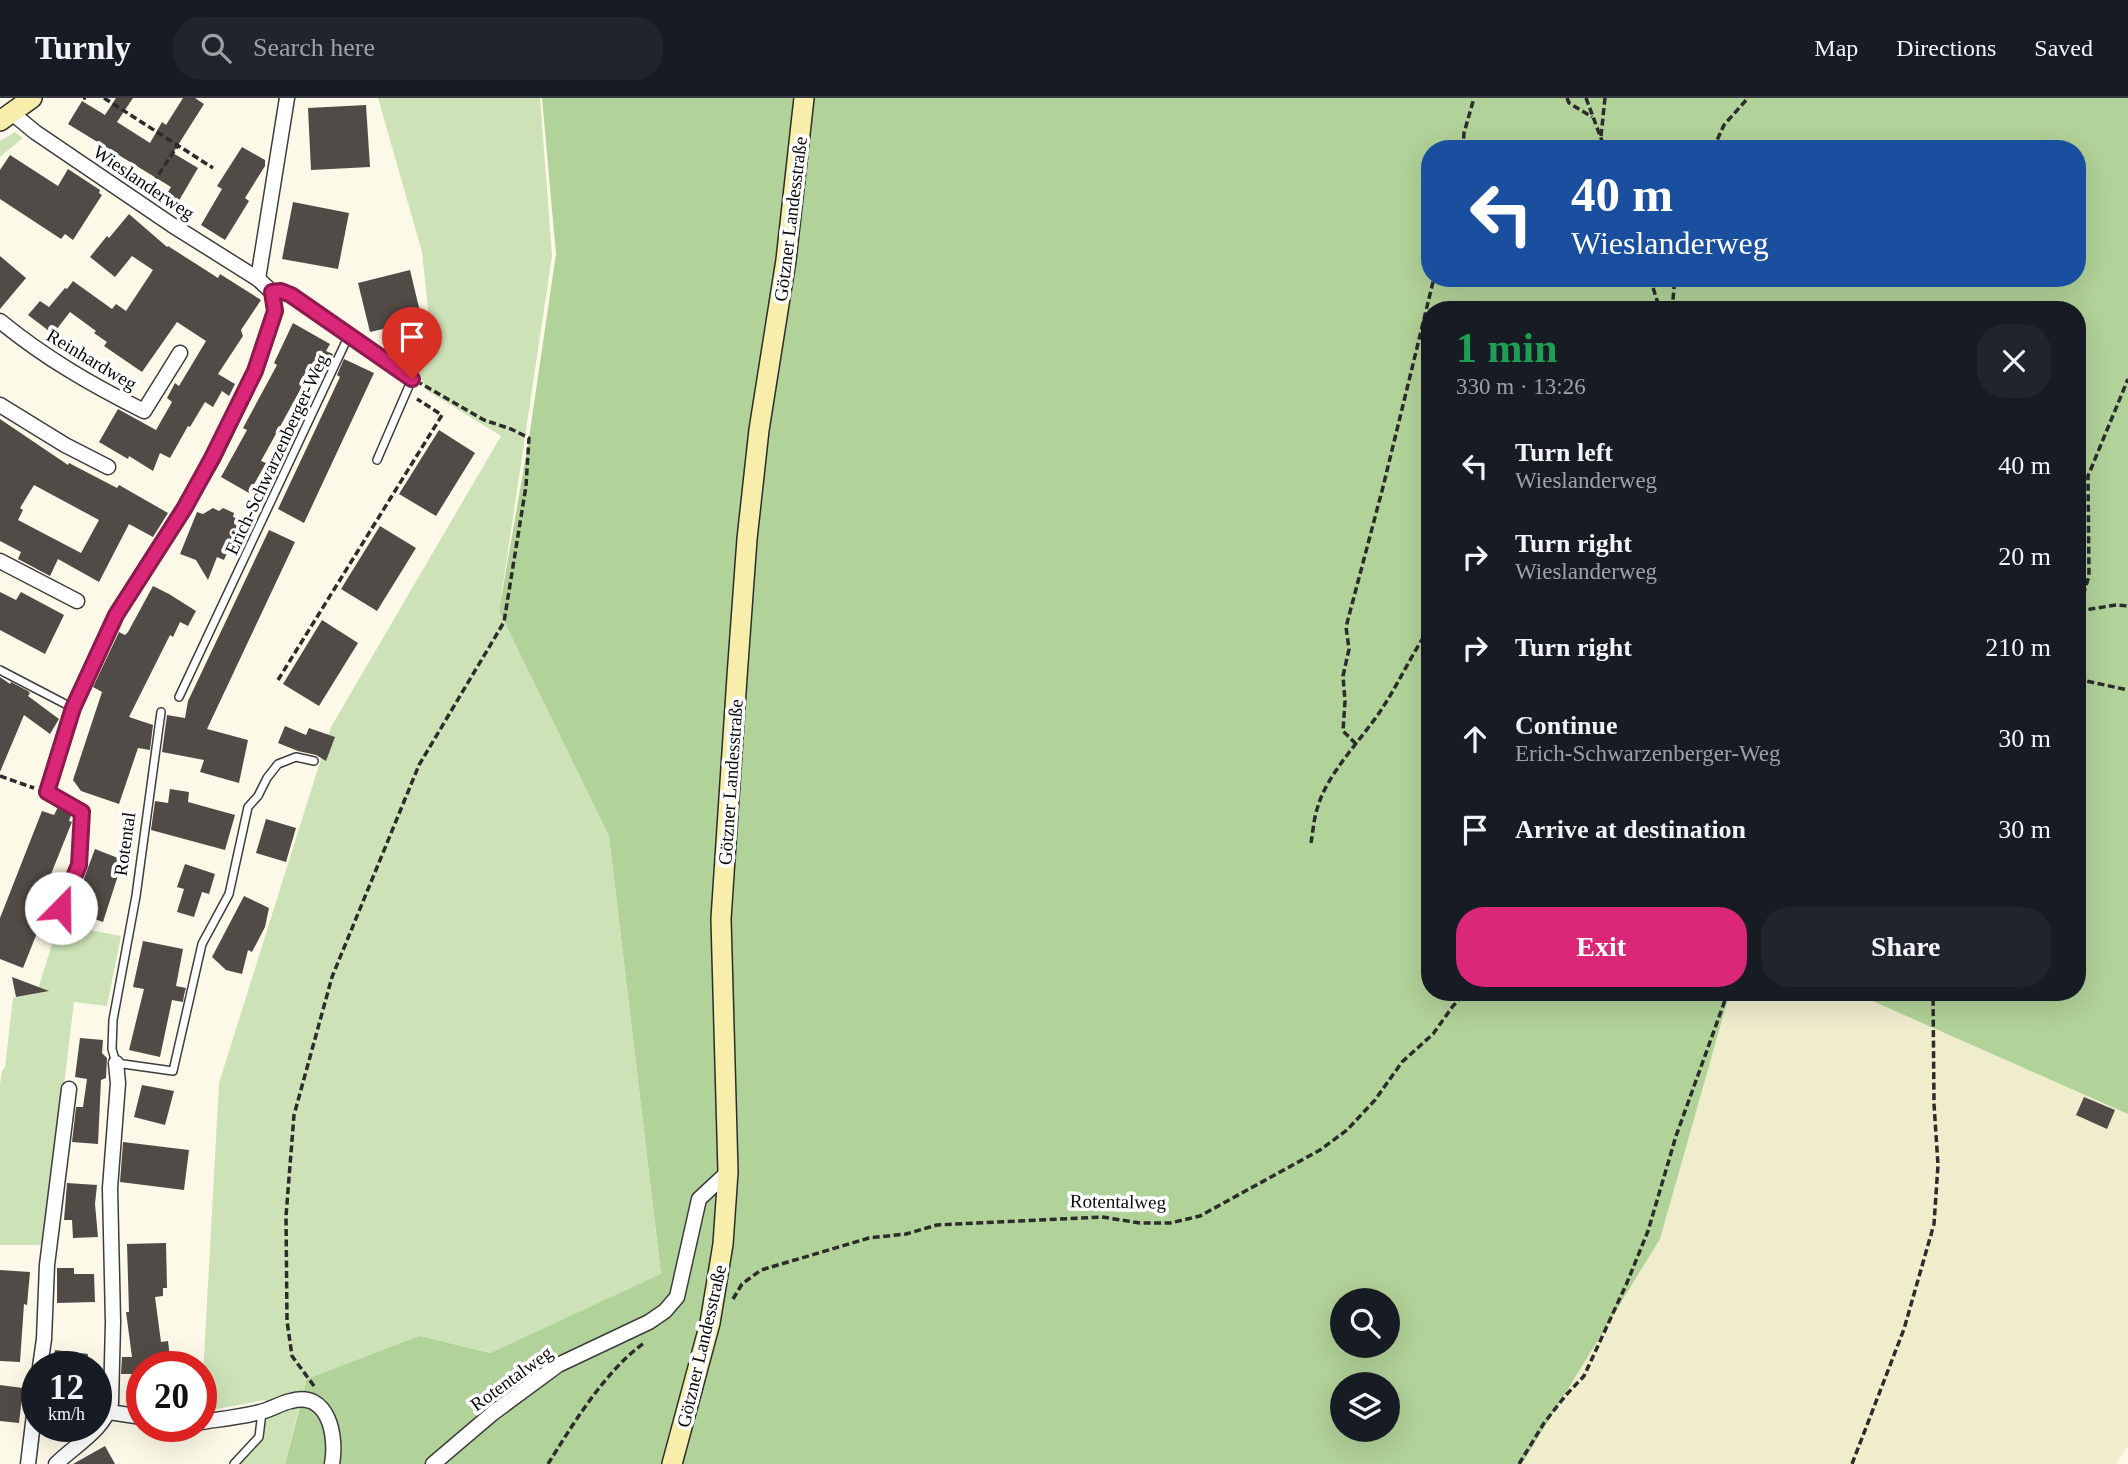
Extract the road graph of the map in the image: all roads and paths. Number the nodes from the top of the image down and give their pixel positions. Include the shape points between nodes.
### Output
1 (32, 98) edge
2 (104, 98) edge
3 (287, 98) edge
4 (804, 98) edge
5 (1474, 98) edge
6 (1567, 98) edge
7 (1587, 98) edge
8 (1605, 98) edge
9 (1748, 98) edge
10 (6, 117) edge
11 (1594, 118) junction
12 (1601, 138) joint
13 (1464, 140) edge
14 (1717, 140) edge
15 (178, 145) junction
16 (213, 168) dead end
17 (140, 202) junction
18 (258, 279) junction
19 (272, 292) junction
20 (0, 321) edge
21 (1421, 331) edge
22 (349, 335) junction
23 (180, 353) dead end
24 (412, 379) junction
25 (2128, 379) edge
26 (406, 392) junction
27 (0, 405) edge
28 (377, 460) dead end
29 (108, 467) dead end
30 (0, 561) edge
31 (2086, 586) edge
32 (76, 601) dead end
33 (2128, 606) edge
34 (2086, 611) edge
35 (1421, 640) edge
36 (0, 670) edge
37 (278, 680) dead end
38 (2086, 680) edge
39 (2128, 690) edge
40 (179, 697) dead end
41 (73, 708) junction
42 (161, 712) dead end
43 (1356, 744) junction
44 (314, 761) dead end
45 (0, 776) edge
46 (16, 782) dead end
47 (47, 792) joint
48 (1311, 843) dead end
49 (49, 930) dead end
50 (1458, 1001) edge
51 (1725, 1001) edge
52 (1933, 1001) edge
53 (116, 1063) junction
54 (69, 1089) dead end
55 (727, 1172) junction
56 (710, 1323) junction
57 (644, 1343) dead end
58 (42, 1351) edge
59 (112, 1351) edge
60 (317, 1406) junction
61 (262, 1412) junction
62 (217, 1419) edge
63 (30, 1442) edge
64 (80, 1442) edge
65 (27, 1464) edge
66 (56, 1464) edge
67 (234, 1464) edge
68 (332, 1464) edge
69 (433, 1464) edge
70 (548, 1464) edge
71 (672, 1464) edge
72 (1519, 1464) edge
73 (1852, 1464) edge

1 - 10 main road
2 - 15 path
3 - 18 street
4 - 55 main road, Götzner Landesstraße via 784,273 759,430 739,650 721,919
5 - 13 path
6 - 11 path
7 - 11 path
8 - 12 path
9 - 14 path
10 - 17 street, Wieslanderweg
11 - 12 path
15 - 16 path
15 - 17 path
17 - 18 street, Wieslanderweg
18 - 19 street, Wieslanderweg
19 - 22 lane via 291,295
19 - 41 street via 275,311 255,371 201,478 116,615
20 - 23 street, Reinhardweg via 75,375 144,411
21 - 43 path via 1346,627 1349,649 1343,676 1343,731
22 - 24 lane
22 - 40 lane, Erich-Schwarzenberger-Weg
24 - 26 lane
24 - 60 path via 484,420 529,438 526,486 504,622 419,765 332,977 294,1115 286,1216 287,1321 292,1356 320,1392
25 - 31 path via 2088,476
26 - 28 lane
26 - 37 path via 442,415
27 - 29 street
30 - 32 street
33 - 34 path
35 - 43 path via 1387,702
36 - 41 lane
38 - 39 path
41 - 47 street
42 - 53 lane, Rotental via 136,896 113,1020
43 - 48 path via 1327,785
44 - 53 lane via 296,757 278,764 248,807 229,894 202,944 173,1071
45 - 46 path
47 - 49 lane via 82,812 79,865
50 - 56 path, Rotentalweg via 1347,1130 1320,1150 1200,1216 1170,1223 1102,1217 937,1225 869,1238 761,1270 742,1284 727,1308
51 - 72 path via 1626,1285 1584,1376 1544,1423
52 - 73 path via 1938,1165 1934,1224 1904,1329
53 - 59 street, Rotental via 110,1188
54 - 58 street via 47,1265
55 - 56 main road, Götzner Landesstraße via 723,1244
55 - 69 street, Rotentalweg via 699,1199 677,1297 665,1311 558,1365
56 - 71 main road, Götzner Landesstraße
57 - 70 path via 584,1406
60 - 61 street via 293,1400
60 - 68 street via 331,1426
61 - 62 street
61 - 67 lane via 259,1437
63 - 65 street
64 - 66 street

